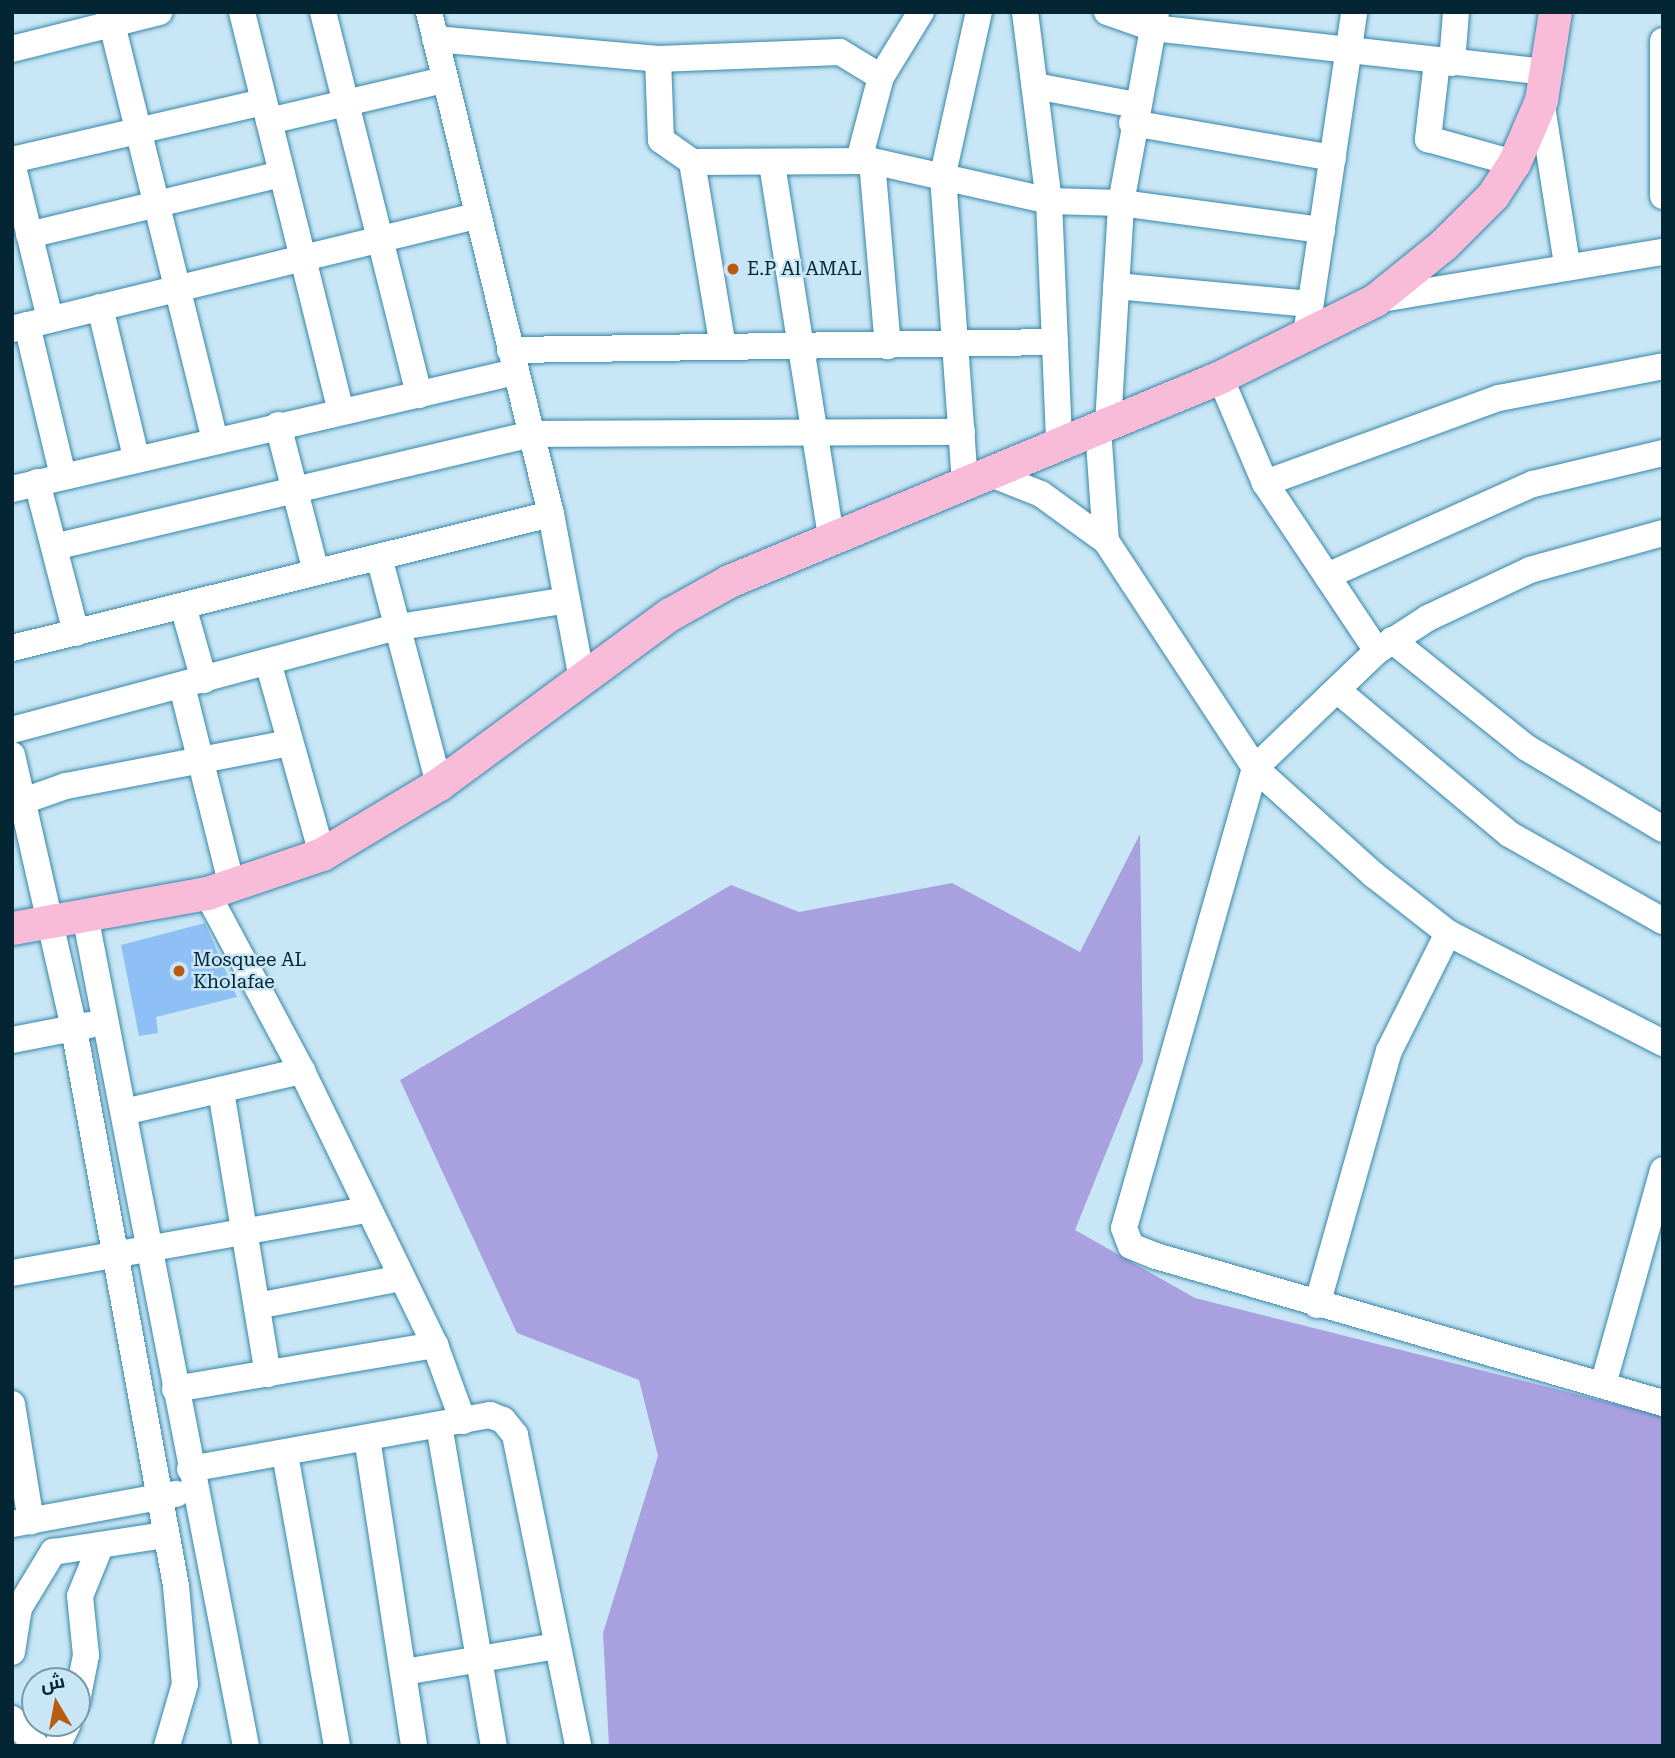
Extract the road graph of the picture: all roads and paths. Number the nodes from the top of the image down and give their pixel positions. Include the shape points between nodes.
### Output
1 (159, 12) edge
2 (242, 12) edge
3 (323, 12) edge
4 (429, 12) edge
5 (920, 12) edge
6 (979, 12) edge
7 (1107, 12) edge
8 (1354, 12) edge
9 (1456, 12) edge
10 (1555, 12) edge
11 (1021, 14) edge
12 (111, 18) edge
13 (1154, 20) edge
14 (436, 39) junction
15 (1663, 41) edge
16 (12, 50) edge
17 (1350, 53) junction
18 (658, 59) junction
19 (1444, 62) junction
20 (881, 77) junction
21 (444, 80) junction
22 (1035, 86) junction
23 (1543, 86) junction
24 (347, 103) junction
25 (266, 112) junction
26 (1134, 114) junction
27 (138, 130) junction
28 (1661, 139) edge
29 (1333, 158) junction
30 (865, 161) junction
31 (692, 162) junction
32 (1514, 163) junction
33 (772, 164) junction
34 (14, 173) edge
35 (282, 174) junction
36 (943, 174) junction
37 (1663, 196) edge
38 (1049, 201) junction
39 (155, 203) junction
40 (1121, 203) junction
41 (478, 215) junction
42 (1322, 230) junction
43 (29, 235) junction
44 (382, 238) junction
45 (1663, 252) edge
46 (303, 257) junction
47 (1567, 265) junction
48 (1116, 286) junction
49 (178, 290) junction
50 (1375, 300) junction
51 (100, 307) junction
52 (1308, 319) junction
53 (30, 324) edge
54 (722, 342) junction
55 (1055, 342) junction
56 (800, 345) junction
57 (888, 346) junction
58 (957, 347) junction
59 (513, 361) junction
60 (1663, 366) edge
61 (1220, 377) junction
62 (419, 395) junction
63 (341, 411) junction
64 (278, 425) junction
65 (1103, 426) junction
66 (962, 432) junction
67 (814, 433) junction
68 (533, 434) junction
69 (215, 440) junction
70 (1059, 444) junction
71 (1663, 453) edge
72 (136, 457) junction
73 (63, 476) junction
74 (977, 478) junction
75 (1265, 483) junction
76 (24, 486) edge
77 (295, 491) junction
78 (551, 514) junction
79 (1663, 533) edge
80 (831, 535) junction
81 (1105, 541) junction
82 (54, 547) junction
83 (379, 557) junction
84 (316, 572) junction
85 (1327, 576) junction
86 (568, 600) junction
87 (183, 606) junction
88 (393, 628) junction
89 (76, 633) junction
90 (1385, 645) junction
91 (12, 648) edge
92 (268, 663) junction
93 (582, 679) junction
94 (193, 683) junction
95 (1337, 690) junction
96 (12, 730) edge
97 (289, 743) junction
98 (12, 755) edge
99 (203, 762) junction
100 (1255, 768) junction
101 (439, 784) junction
102 (19, 803) edge
103 (1663, 829) edge
104 (322, 854) junction
105 (220, 889) junction
106 (85, 915) junction
107 (51, 921) junction
108 (1663, 921) edge
109 (12, 928) edge
110 (1448, 933) junction
111 (108, 1021) junction
112 (74, 1028) junction
113 (12, 1040) edge
114 (1663, 1043) edge
115 (302, 1071) junction
116 (221, 1091) junction
117 (124, 1112) junction
118 (1663, 1170) edge
119 (367, 1210) junction
120 (244, 1232) junction
121 (150, 1249) junction
122 (115, 1256) junction
123 (12, 1273) edge
124 (401, 1278) junction
125 (1317, 1305) junction
126 (257, 1306) junction
127 (435, 1345) junction
128 (268, 1374) junction
129 (1603, 1385) junction
130 (175, 1389) junction
131 (1663, 1403) edge
132 (12, 1404) edge
133 (451, 1423) junction
134 (367, 1438) junction
135 (285, 1454) junction
136 (192, 1479) junction
137 (159, 1497) junction
138 (22, 1522) edge
139 (166, 1535) junction
140 (100, 1547) junction
141 (556, 1646) junction
142 (12, 1652) edge
143 (478, 1658) junction
144 (84, 1667) edge
145 (404, 1672) junction
146 (12, 1719) edge
147 (36, 1746) edge
148 (167, 1746) edge
149 (246, 1746) edge
150 (337, 1746) edge
151 (414, 1746) edge
152 (494, 1746) edge
153 (578, 1746) edge

1 - 12 street
2 - 25 street
3 - 24 street
4 - 14 street
5 - 20 street
6 - 36 street
7 - 13 street
8 - 17 street
9 - 19 street
10 - 23 main road
11 - 22 street
12 - 16 street
12 - 27 street
13 - 17 street
13 - 26 street
14 - 18 street
14 - 21 street
15 - 28 street
17 - 19 street
17 - 29 street
18 - 20 street via 840,52
18 - 31 street via 661,140
19 - 23 street
19 - 32 street via 1428,139
20 - 30 street
21 - 24 street
21 - 41 street
22 - 26 street
22 - 38 street
23 - 32 main road
23 - 47 street
24 - 25 street
24 - 44 street
25 - 27 street
25 - 35 street
26 - 29 street
26 - 40 street
27 - 34 street
27 - 39 street
28 - 37 street
29 - 42 street
30 - 33 street
30 - 36 street
30 - 57 street
31 - 33 street
31 - 54 street
32 - 50 main road via 1493,195 1443,245
33 - 56 street
34 - 43 street
35 - 39 street
35 - 46 street
36 - 38 street
36 - 58 street
38 - 40 street
38 - 55 street
39 - 43 street
39 - 49 street
40 - 42 street
40 - 48 street
41 - 44 street
41 - 59 street
42 - 52 street
43 - 53 street
44 - 46 street
44 - 62 street
45 - 47 street
46 - 49 street
46 - 63 street
47 - 50 street
48 - 52 street
48 - 65 street
49 - 51 street
49 - 69 street
50 - 52 main road
51 - 53 street
51 - 72 street
52 - 61 main road
53 - 73 street
54 - 56 street
54 - 59 street
55 - 58 street
55 - 70 street
56 - 57 street
56 - 67 street
57 - 58 street
58 - 66 street
59 - 62 street
59 - 68 street
60 - 75 street via 1499,398
61 - 65 main road
61 - 75 street
62 - 63 street
63 - 64 street
64 - 69 street
64 - 77 street
65 - 70 main road
65 - 81 street
66 - 67 street
66 - 74 street
67 - 68 street
67 - 80 street
68 - 77 street
68 - 78 street
69 - 72 street
70 - 74 main road
71 - 85 street via 1533,484
72 - 73 street
73 - 76 street
74 - 80 main road
74 - 81 street via 1041,494
75 - 85 street
76 - 82 street
77 - 82 street
77 - 84 street
78 - 83 street
78 - 86 street
79 - 90 street via 1530,570
80 - 93 main road via 700,596
81 - 100 street
82 - 89 street
83 - 84 street
83 - 88 street
84 - 87 street
85 - 90 street
86 - 88 street
86 - 93 street
87 - 89 street
87 - 94 street
88 - 92 street
88 - 101 street
89 - 91 street
90 - 95 street
90 - 103 street via 1527,748
92 - 94 street
92 - 97 street
93 - 101 main road
94 - 96 street
94 - 99 street
95 - 100 street
95 - 108 street via 1509,834
97 - 99 street
97 - 104 street
98 - 102 street
99 - 102 street via 66,786
99 - 105 street
100 - 110 street
100 - 125 street via 1124,1235 1131,1246 1156,1256
101 - 104 main road
102 - 107 street
104 - 105 main road
105 - 106 main road
105 - 115 street
106 - 107 main road
106 - 111 street
107 - 109 main road
107 - 112 street
110 - 114 street
110 - 125 street via 1389,1051
111 - 112 street
111 - 117 street
112 - 113 street
112 - 122 street
115 - 116 street
115 - 119 street
116 - 117 street
116 - 120 street
117 - 121 street
118 - 129 street
119 - 120 street
119 - 124 street
120 - 121 street
120 - 126 street
121 - 122 street
121 - 130 street
122 - 123 street
122 - 137 street
124 - 126 street
124 - 127 street
125 - 129 street
126 - 128 street
127 - 128 street
127 - 133 street
128 - 130 street
129 - 131 street
130 - 136 street
132 - 138 street
133 - 134 street
133 - 141 street via 497,1417 515,1435
133 - 143 street
134 - 135 street
134 - 145 street
135 - 136 street
135 - 150 street
136 - 137 street
136 - 149 street
137 - 138 street
137 - 139 street
139 - 140 street
139 - 148 street via 185,1667 182,1703
140 - 142 street via 68,1546 43,1562 19,1608
140 - 144 street via 80,1596
141 - 143 street
141 - 153 street
143 - 145 street
143 - 152 street
145 - 151 street
146 - 147 street

